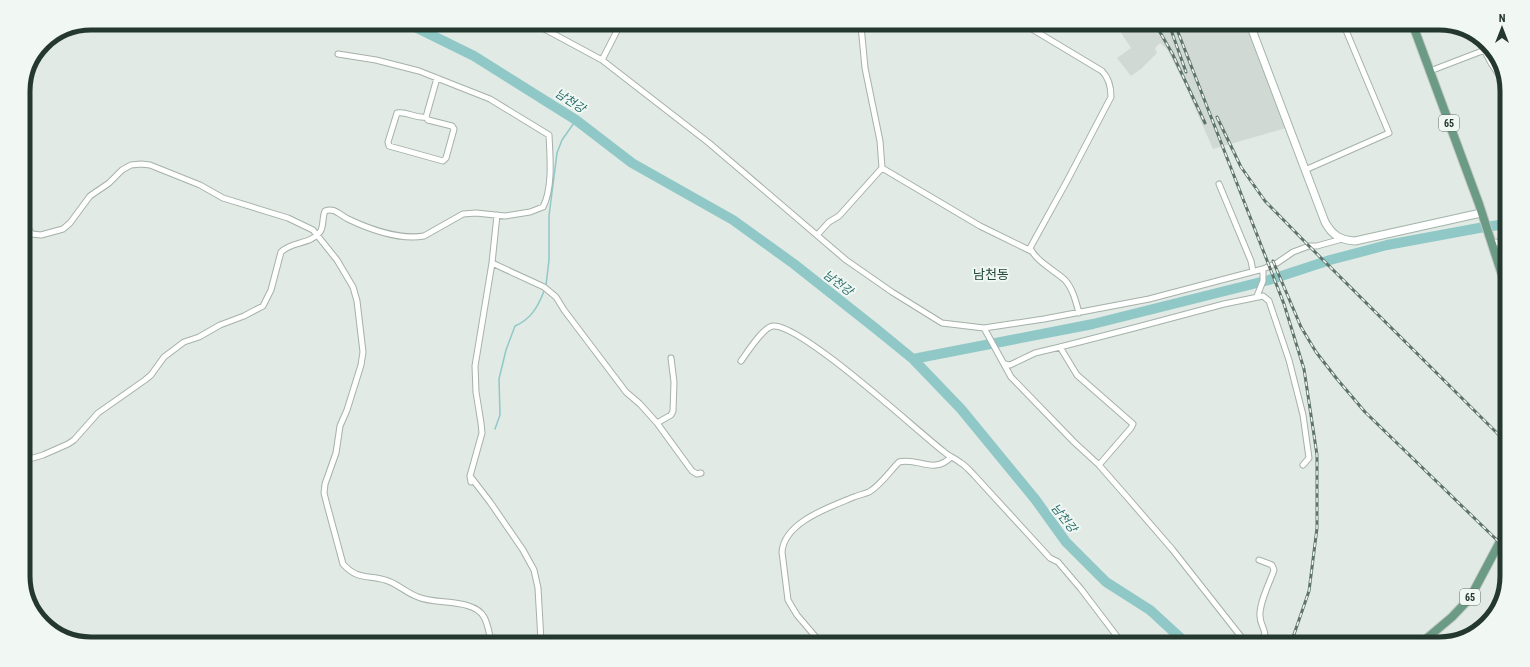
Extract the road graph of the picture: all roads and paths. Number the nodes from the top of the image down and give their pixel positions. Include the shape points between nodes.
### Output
1 (546, 30) edge
2 (617, 30) edge
3 (861, 30) edge
4 (1034, 30) edge
5 (1252, 30) edge
6 (1346, 30) edge
7 (1415, 30) edge
8 (1484, 50) joint
9 (338, 54) dead end
10 (602, 60) junction
11 (1430, 71) junction
12 (1497, 71) edge
13 (436, 78) junction
14 (426, 116) junction
15 (882, 168) junction
16 (1305, 170) junction
17 (1219, 184) dead end
18 (497, 215) junction
19 (1482, 215) junction
20 (30, 231) edge
21 (818, 234) junction
22 (317, 235) junction
23 (1342, 239) junction
24 (1490, 240) junction
25 (1500, 241) edge
26 (1032, 252) junction
27 (492, 263) junction
28 (1263, 269) junction
29 (1500, 270) edge
30 (1253, 271) junction
31 (1257, 296) junction
32 (1079, 313) junction
33 (984, 328) junction
34 (1060, 347) junction
35 (671, 358) dead end
36 (741, 361) dead end
37 (1005, 364) junction
38 (657, 423) junction
39 (951, 457) junction
40 (30, 459) edge
41 (1099, 465) junction
42 (1303, 465) dead end
43 (701, 473) dead end
44 (1500, 542) edge
45 (1259, 560) dead end
46 (491, 637) edge
47 (541, 637) edge
48 (816, 637) edge
49 (1117, 637) edge
50 (1241, 637) edge
51 (1265, 637) edge
52 (1433, 637) edge

1 - 10 street
2 - 10 street
3 - 15 street via 865,68 880,141
4 - 26 street via 1102,71 1107,76 1111,97 1030,248
5 - 16 main road
6 - 16 street via 1389,133
7 - 11 main road, 65
8 - 11 street
8 - 12 street
9 - 13 street via 405,67
10 - 21 street via 709,143
11 - 19 main road, 65
13 - 14 street
13 - 18 street via 490,99 549,135 549,183 543,207 520,214
14 - 14 street via 428,120 452,126 454,129 446,158 443,160 389,146 397,113 421,118
15 - 21 street
15 - 26 street via 974,222
16 - 23 main road via 1328,229
17 - 30 street
18 - 22 street via 463,214 418,237 391,234 358,223 329,209 325,211 321,230
18 - 27 street
19 - 23 main road via 1363,240
19 - 24 main road, 65
20 - 22 street via 32,234 41,234 63,229 90,196 122,170 131,165 141,164 150,165 200,185 223,198 288,218 313,230
21 - 33 street via 846,260 942,323
22 - 40 street via 306,242 285,248 263,306 184,342 164,356 145,380 98,413 74,440
22 - 46 street via 338,260 353,287 363,352 348,410 340,426 336,453 324,493 343,564 348,570 360,576 390,581 417,597 464,604 473,608 483,616
23 - 28 street via 1293,252
24 - 25 street
24 - 29 main road, 65
26 - 32 street via 1066,281 1073,292
27 - 38 street via 544,287 556,297 626,392
27 - 47 street via 475,366 482,433 470,479 475,481 530,562 538,588
28 - 30 street
28 - 31 street via 1263,281
30 - 32 street via 1149,299
31 - 34 street
31 - 42 street via 1263,296 1269,301 1289,360 1303,414 1309,458
32 - 33 street
33 - 37 street
34 - 37 street via 1035,353 1010,365
34 - 41 street via 1077,375 1133,424
35 - 38 street via 674,382 673,411
36 - 39 street via 769,327 778,326 795,333 859,380
37 - 41 street via 1011,377 1024,392
38 - 43 street via 692,471
39 - 48 street via 932,465 900,462 867,493 816,514 792,530 782,545 788,600
39 - 49 street via 974,476 1050,558 1058,562
41 - 50 street via 1172,549
44 - 52 main road, 65 via 1470,598
45 - 51 street via 1272,565 1274,570 1261,606 1260,616

